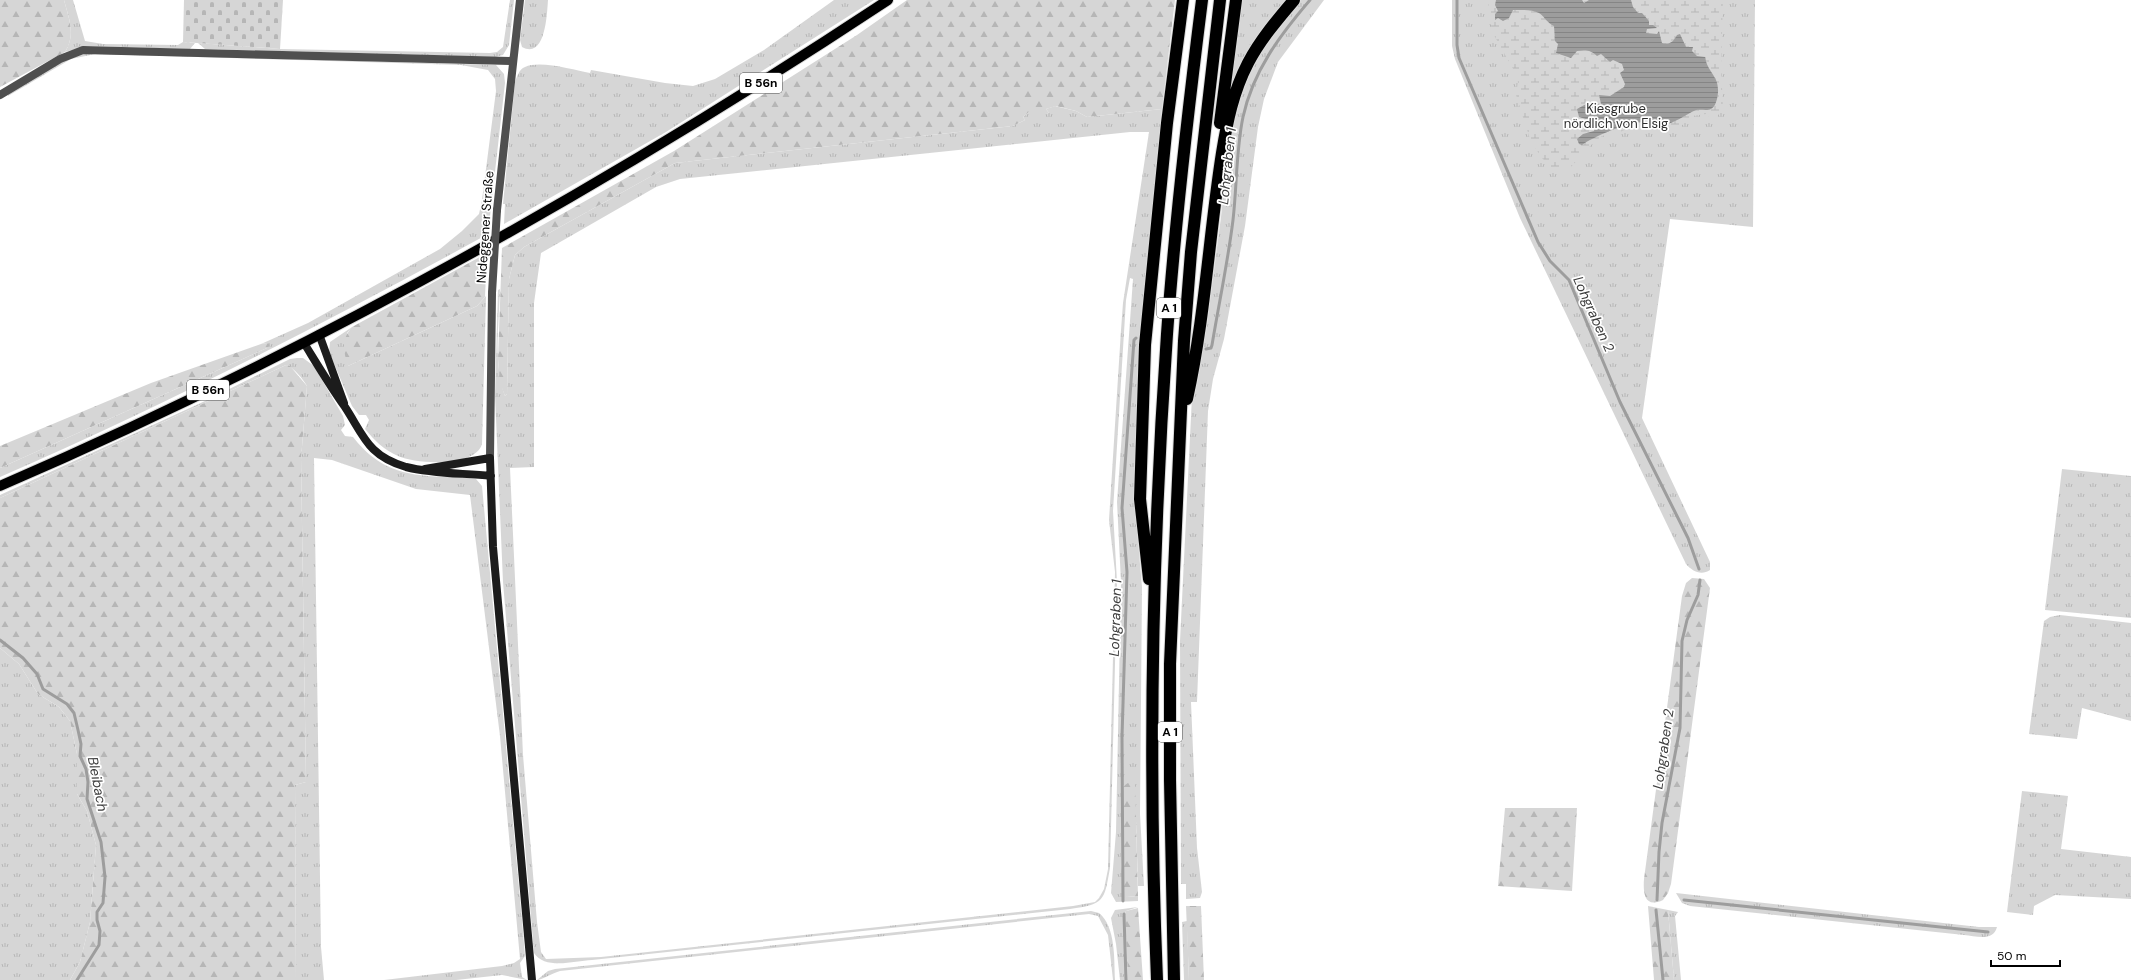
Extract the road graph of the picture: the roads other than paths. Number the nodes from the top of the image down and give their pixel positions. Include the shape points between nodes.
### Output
1 (520, 0) edge
2 (888, 0) edge
3 (1183, 0) edge
4 (1202, 0) edge
5 (1220, 0) edge
6 (1236, 0) edge
7 (1294, 0) edge
8 (512, 61) junction
9 (0, 96) edge
10 (1217, 178) junction
11 (319, 334) junction
12 (304, 343) junction
13 (346, 409) junction
14 (1180, 432) junction
15 (490, 458) junction
16 (425, 469) junction
17 (491, 476) junction
18 (0, 486) edge
19 (1153, 618) junction
20 (532, 980) edge
21 (1157, 980) edge
22 (1174, 980) edge

1 - 8 street, Nideggener Straße
2 - 11 main road, B 56n via 631,162
3 - 19 highway via 1167,122 1146,345 1140,499
4 - 19 highway, A 1 via 1187,122 1168,326
5 - 14 highway, A 1 via 1191,252
6 - 10 highway via 1220,121
7 - 10 highway via 1264,36 1242,75 1229,114
8 - 9 street via 83,50 60,59
8 - 15 street, Nideggener Straße, bridge via 497,210 492,293
10 - 14 highway via 1199,342
11 - 12 main road, B 56n
11 - 13 main road
12 - 13 main road
12 - 18 main road, B 56n via 188,400
13 - 16 main road via 360,434 377,452 399,464
14 - 22 highway, A 1 via 1170,664
15 - 16 main road
15 - 17 main road
16 - 17 main road
17 - 20 main road via 493,547
19 - 21 highway, A 1

